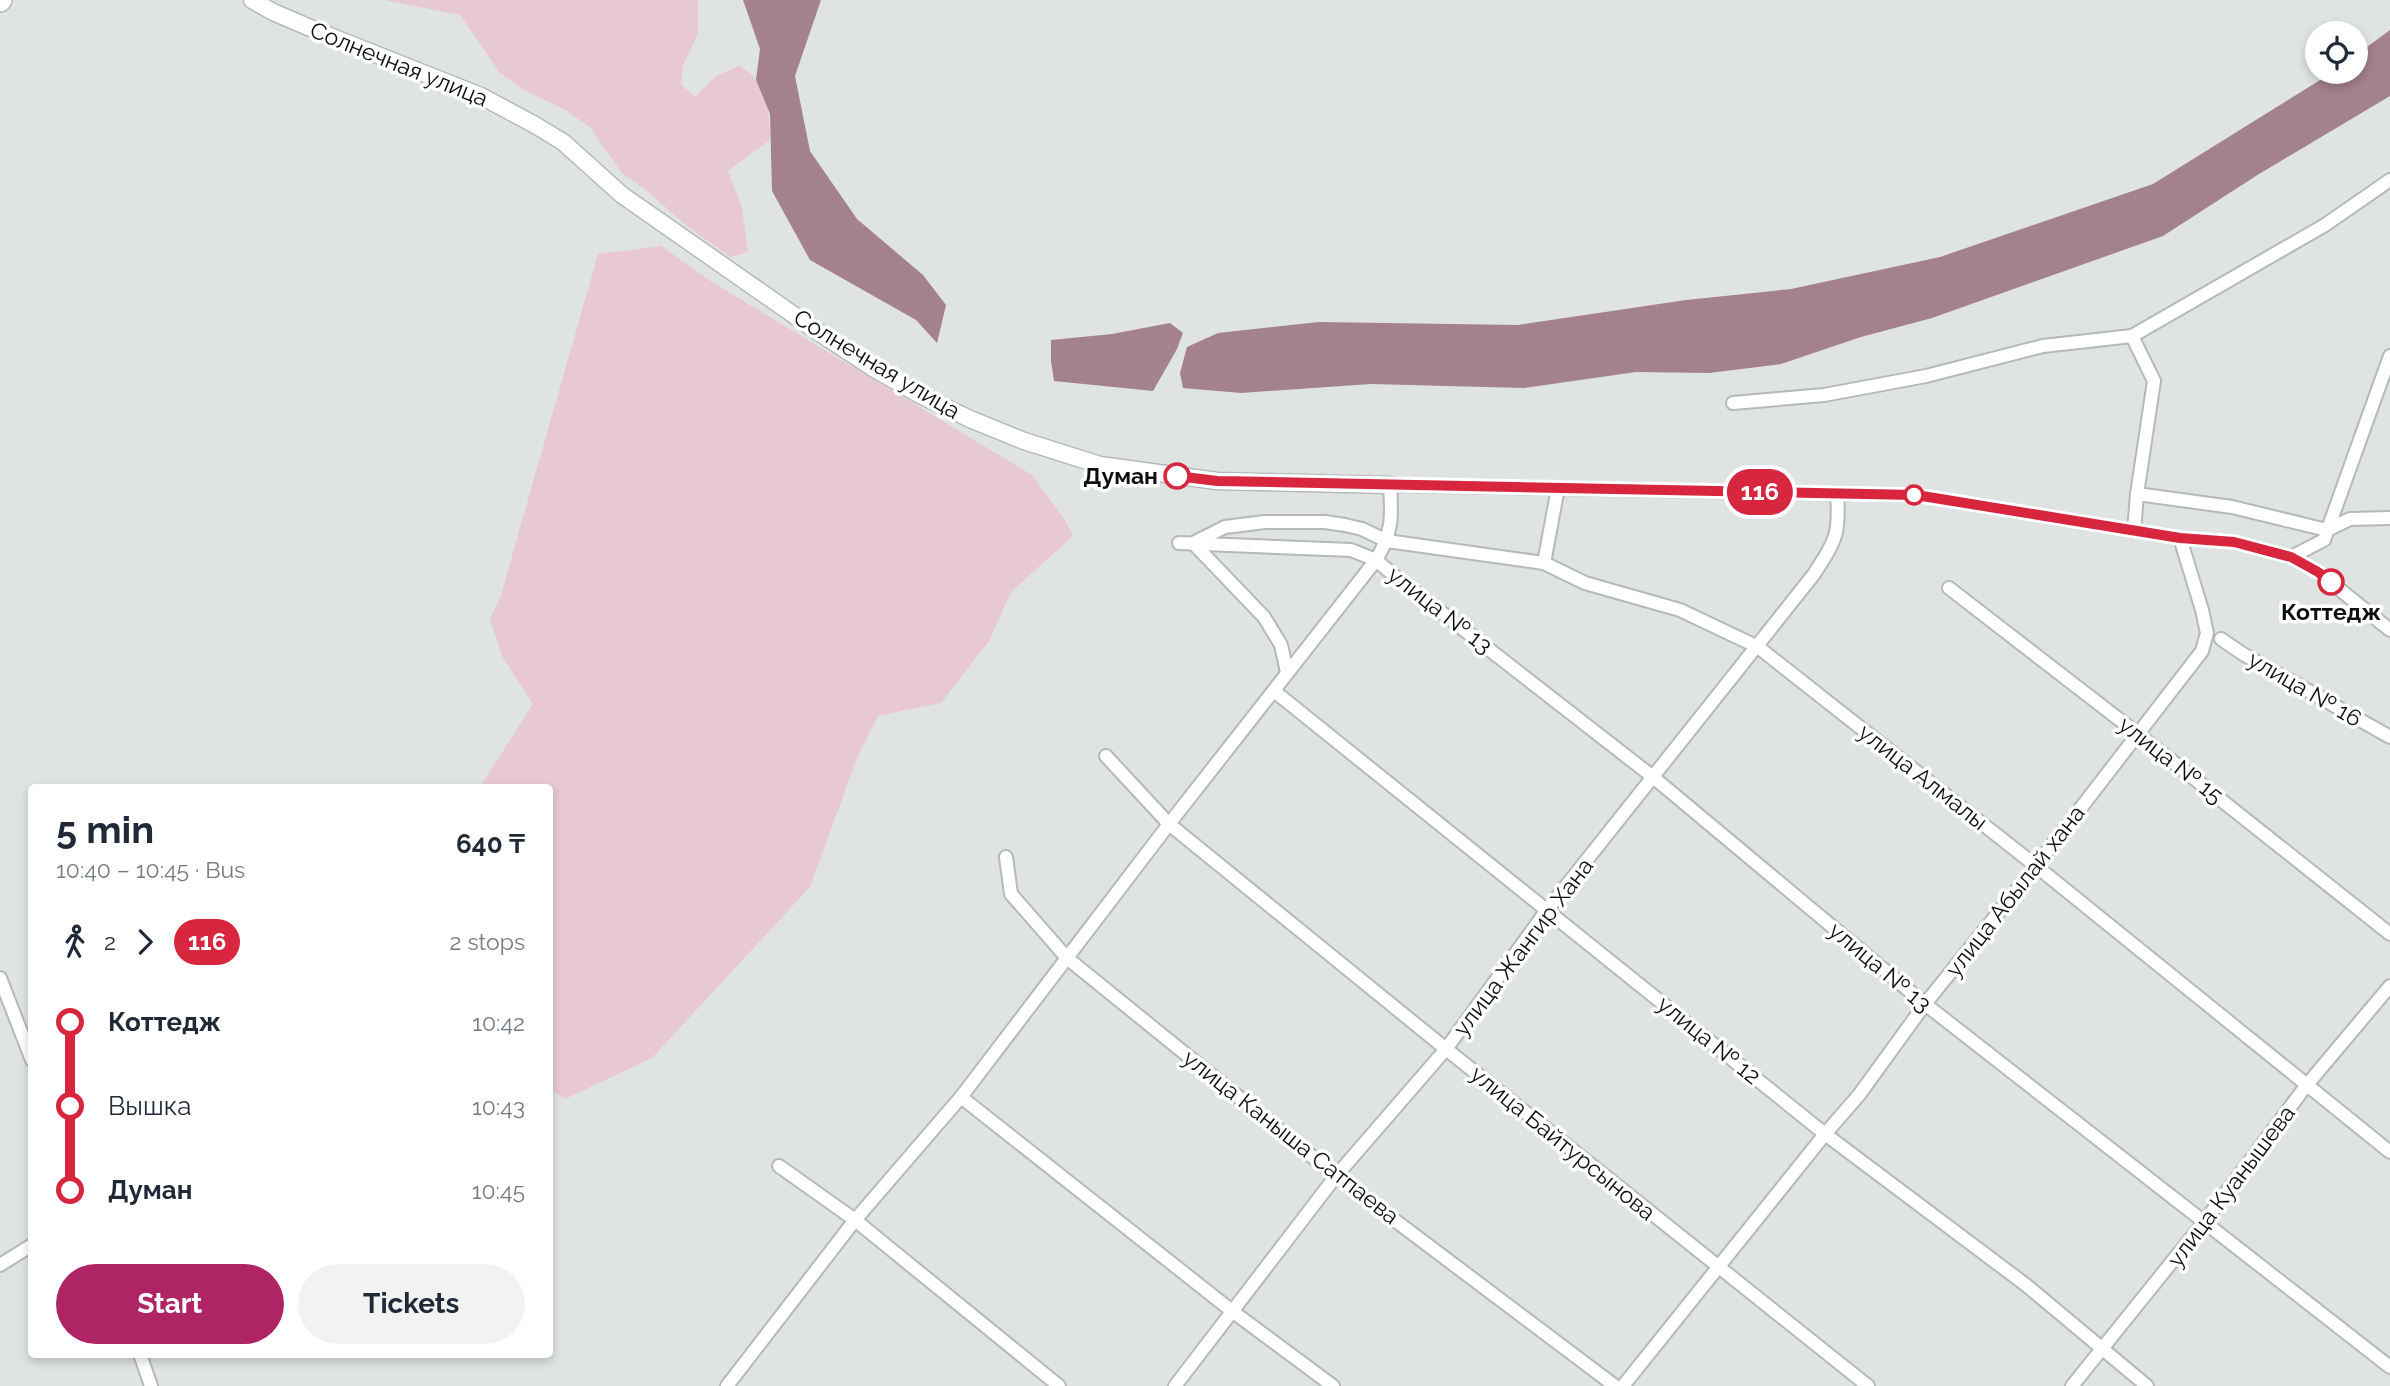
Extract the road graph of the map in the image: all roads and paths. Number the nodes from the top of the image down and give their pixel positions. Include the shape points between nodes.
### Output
1 (252, 0) edge
2 (2390, 180) edge
3 (2132, 335) junction
4 (2390, 356) edge
5 (1733, 403) dead end
6 (1390, 485) junction
7 (1558, 488) junction
8 (1837, 493) junction
9 (2137, 494) junction
10 (2390, 518) edge
11 (2327, 530) junction
12 (2134, 531) junction
13 (2180, 538) junction
14 (1387, 541) junction
15 (1179, 543) dead end
16 (1193, 543) junction
17 (2291, 557) junction
18 (1376, 560) junction
19 (1544, 563) junction
20 (1949, 588) dead end
21 (2390, 629) edge
22 (2221, 639) dead end
23 (1758, 647) junction
24 (1287, 672) junction
25 (1274, 691) junction
26 (2138, 734) junction
27 (2390, 737) edge
28 (1106, 756) dead end
29 (1653, 778) junction
30 (1169, 824) junction
31 (1006, 857) dead end
32 (2036, 866) junction
33 (1547, 910) junction
34 (2390, 934) edge
35 (1067, 958) junction
36 (0, 978) edge
37 (2390, 986) edge
38 (1925, 1004) junction
39 (1446, 1049) junction
40 (28, 1050) edge
41 (2306, 1086) junction
42 (961, 1097) junction
43 (1825, 1134) junction
44 (2390, 1152) edge
45 (779, 1166) dead end
46 (1336, 1176) junction
47 (855, 1220) junction
48 (2204, 1222) junction
49 (28, 1248) edge
50 (0, 1265) edge
51 (1720, 1268) junction
52 (1231, 1311) junction
53 (2102, 1350) junction
54 (140, 1358) edge
55 (2390, 1367) edge
56 (151, 1386) edge
57 (727, 1386) edge
58 (1059, 1386) edge
59 (1175, 1386) edge
60 (1333, 1386) edge
61 (1615, 1386) edge
62 (1623, 1386) edge
63 (1868, 1386) edge
64 (2072, 1386) edge
65 (2147, 1386) edge

1 - 6 street, Солнечная улица via 481,96 535,125 563,142 622,195 778,305 873,368 970,419 1100,465 1217,481
2 - 3 street via 2325,225
3 - 5 street via 2043,346 1926,376 1824,395
3 - 9 street via 2154,381
4 - 11 street
6 - 7 street, Солнечная улица
6 - 14 street via 1392,519
7 - 8 street, Солнечная улица
7 - 19 street
8 - 12 street, Солнечная улица via 1916,495
8 - 23 street, улица Жангир Хана via 1839,526 1834,543
9 - 11 street via 2232,507
9 - 12 street
10 - 11 street via 2350,519
11 - 17 street via 2323,540
12 - 13 street, Солнечная улица
13 - 17 street, Солнечная улица via 2234,542
13 - 26 street, улица Абылай хана via 2207,633 2202,651
14 - 16 street, улица Алмалы via 1345,525 1265,522 1225,527
14 - 18 street
14 - 19 street, улица Алмалы
15 - 16 street
16 - 18 street via 1351,550
16 - 24 street via 1264,617 1281,645
17 - 21 street, Солнечная улица via 2318,572
18 - 24 street
18 - 29 street, улица № 13
19 - 23 street, улица Алмалы via 1585,583 1680,610
20 - 26 street, улица № 15
22 - 27 street, улица № 16
23 - 29 street, улица Жангир Хана
23 - 32 street, улица Алмалы
24 - 25 street
25 - 30 street
25 - 33 street, улица № 12
26 - 32 street, улица Абылай хана
26 - 34 street, улица № 15
28 - 30 street, улица Байтурсынова
29 - 33 street, улица Жангир Хана
29 - 38 street, улица № 13
30 - 35 street
30 - 39 street, улица Байтурсынова
31 - 35 street, улица Каныша Сатпаева via 1011,894
32 - 38 street, улица Абылай хана
32 - 41 street, улица Алмалы
33 - 39 street, улица Жангир Хана
33 - 43 street, улица № 12
35 - 42 street
35 - 46 street, улица Каныша Сатпаева
36 - 40 street
37 - 41 street, улица Куанышева
38 - 43 street, улица Абылай хана via 1859,1096
38 - 48 street, улица № 13
39 - 46 street, улица Жангир Хана
39 - 51 street, улица Байтурсынова
41 - 44 street, улица Алмалы
41 - 48 street, улица Куанышева
42 - 47 street
42 - 52 street
43 - 51 street, улица Абылай хана
43 - 53 street, улица № 12
45 - 47 street
46 - 52 street, улица Жангир Хана
46 - 61 street, улица Каныша Сатпаева
47 - 57 street
47 - 58 street
48 - 53 street, улица Куанышева
48 - 55 street, улица № 13
49 - 50 street
51 - 62 street, улица Абылай хана
51 - 63 street, улица Байтурсынова
52 - 59 street, улица Жангир Хана
52 - 60 street
53 - 64 street, улица Куанышева
53 - 65 street, улица № 12
54 - 56 street

